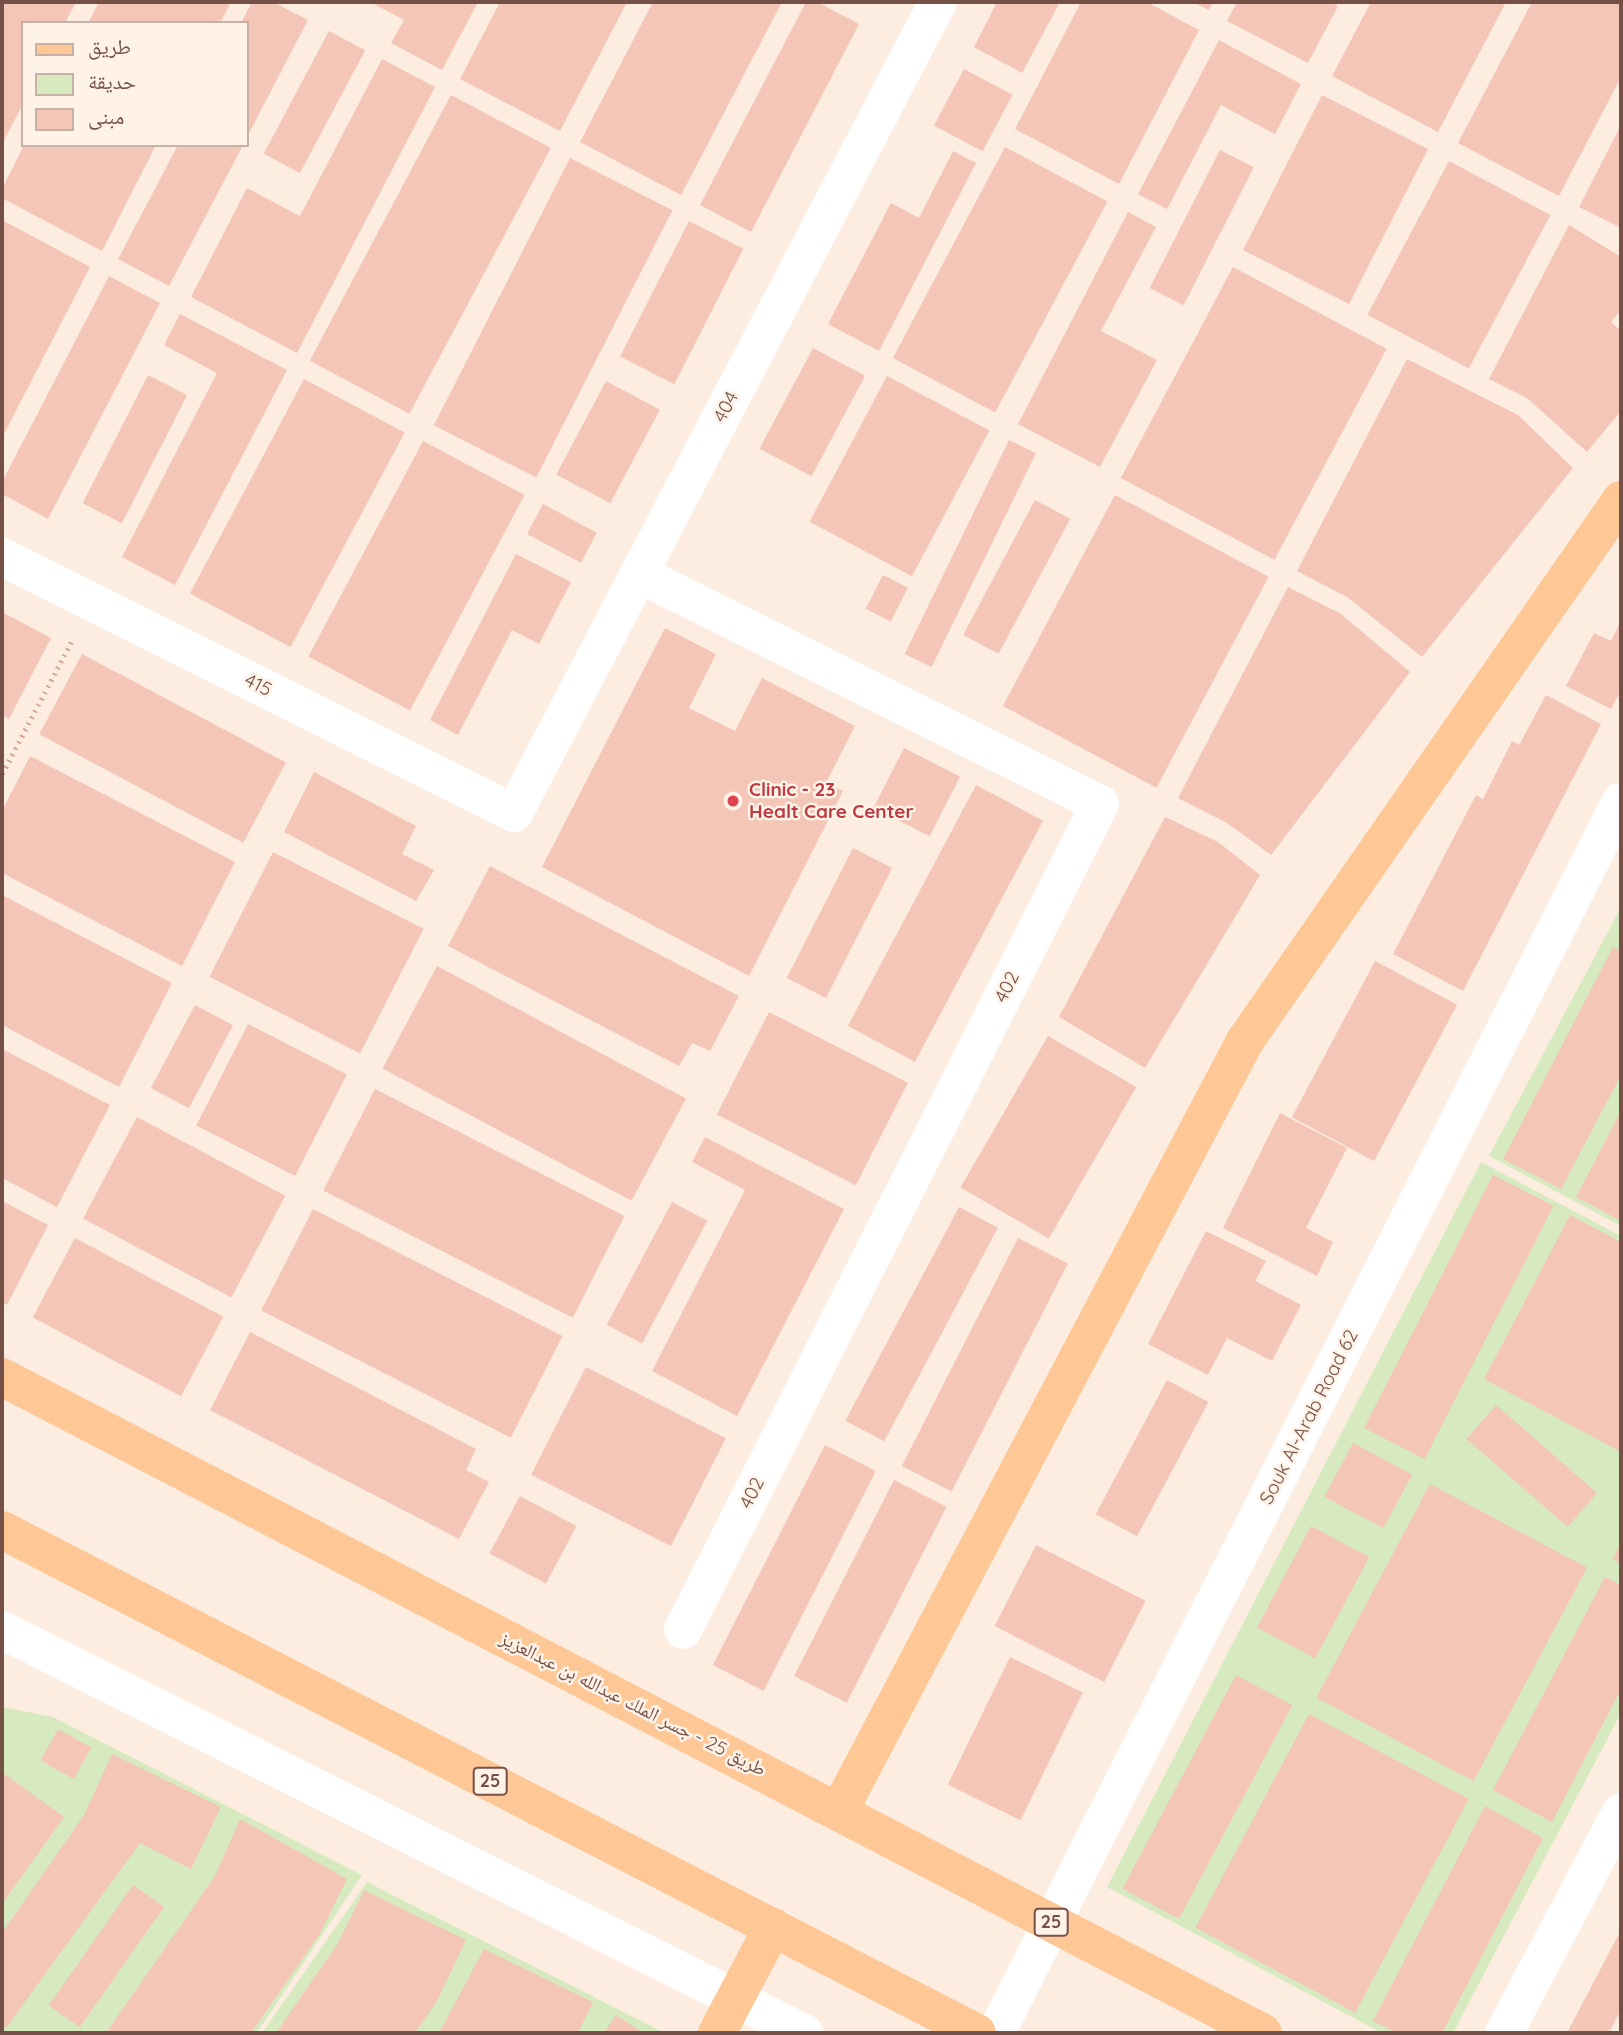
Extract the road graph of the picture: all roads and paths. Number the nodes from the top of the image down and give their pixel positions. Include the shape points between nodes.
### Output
1 (938, 2) edge
2 (1621, 500) edge
3 (2, 557) edge
4 (639, 574) junction
5 (92, 601) junction
6 (2, 774) edge
7 (1621, 801) edge
8 (514, 813) joint
9 (2, 1377) edge
10 (2, 1530) edge
11 (2, 1630) edge
12 (683, 1630) dead end
13 (839, 1811) junction
14 (1621, 1812) edge
15 (773, 1927) junction
16 (717, 2033) edge
17 (804, 2033) edge
18 (977, 2033) edge
19 (996, 2033) edge
20 (1263, 2033) edge
21 (1504, 2033) edge

1 - 4 street, 404
2 - 13 main road via 1245,1041
3 - 5 street, 415
4 - 8 street, 404
4 - 12 street, 402 via 1100,804
5 - 6 path
5 - 8 street, 415
7 - 19 street, Souk Al-Arab Road 62
9 - 13 main road, طريق 25 - جسر الملك عبدالله بن عبدالعزيز / 25
10 - 15 main road, 25
11 - 17 street
13 - 20 main road, طريق 25 - جسر الملك عبدالله بن عبدالعزيز / 25
14 - 21 street
15 - 16 main road
15 - 18 main road, 25

